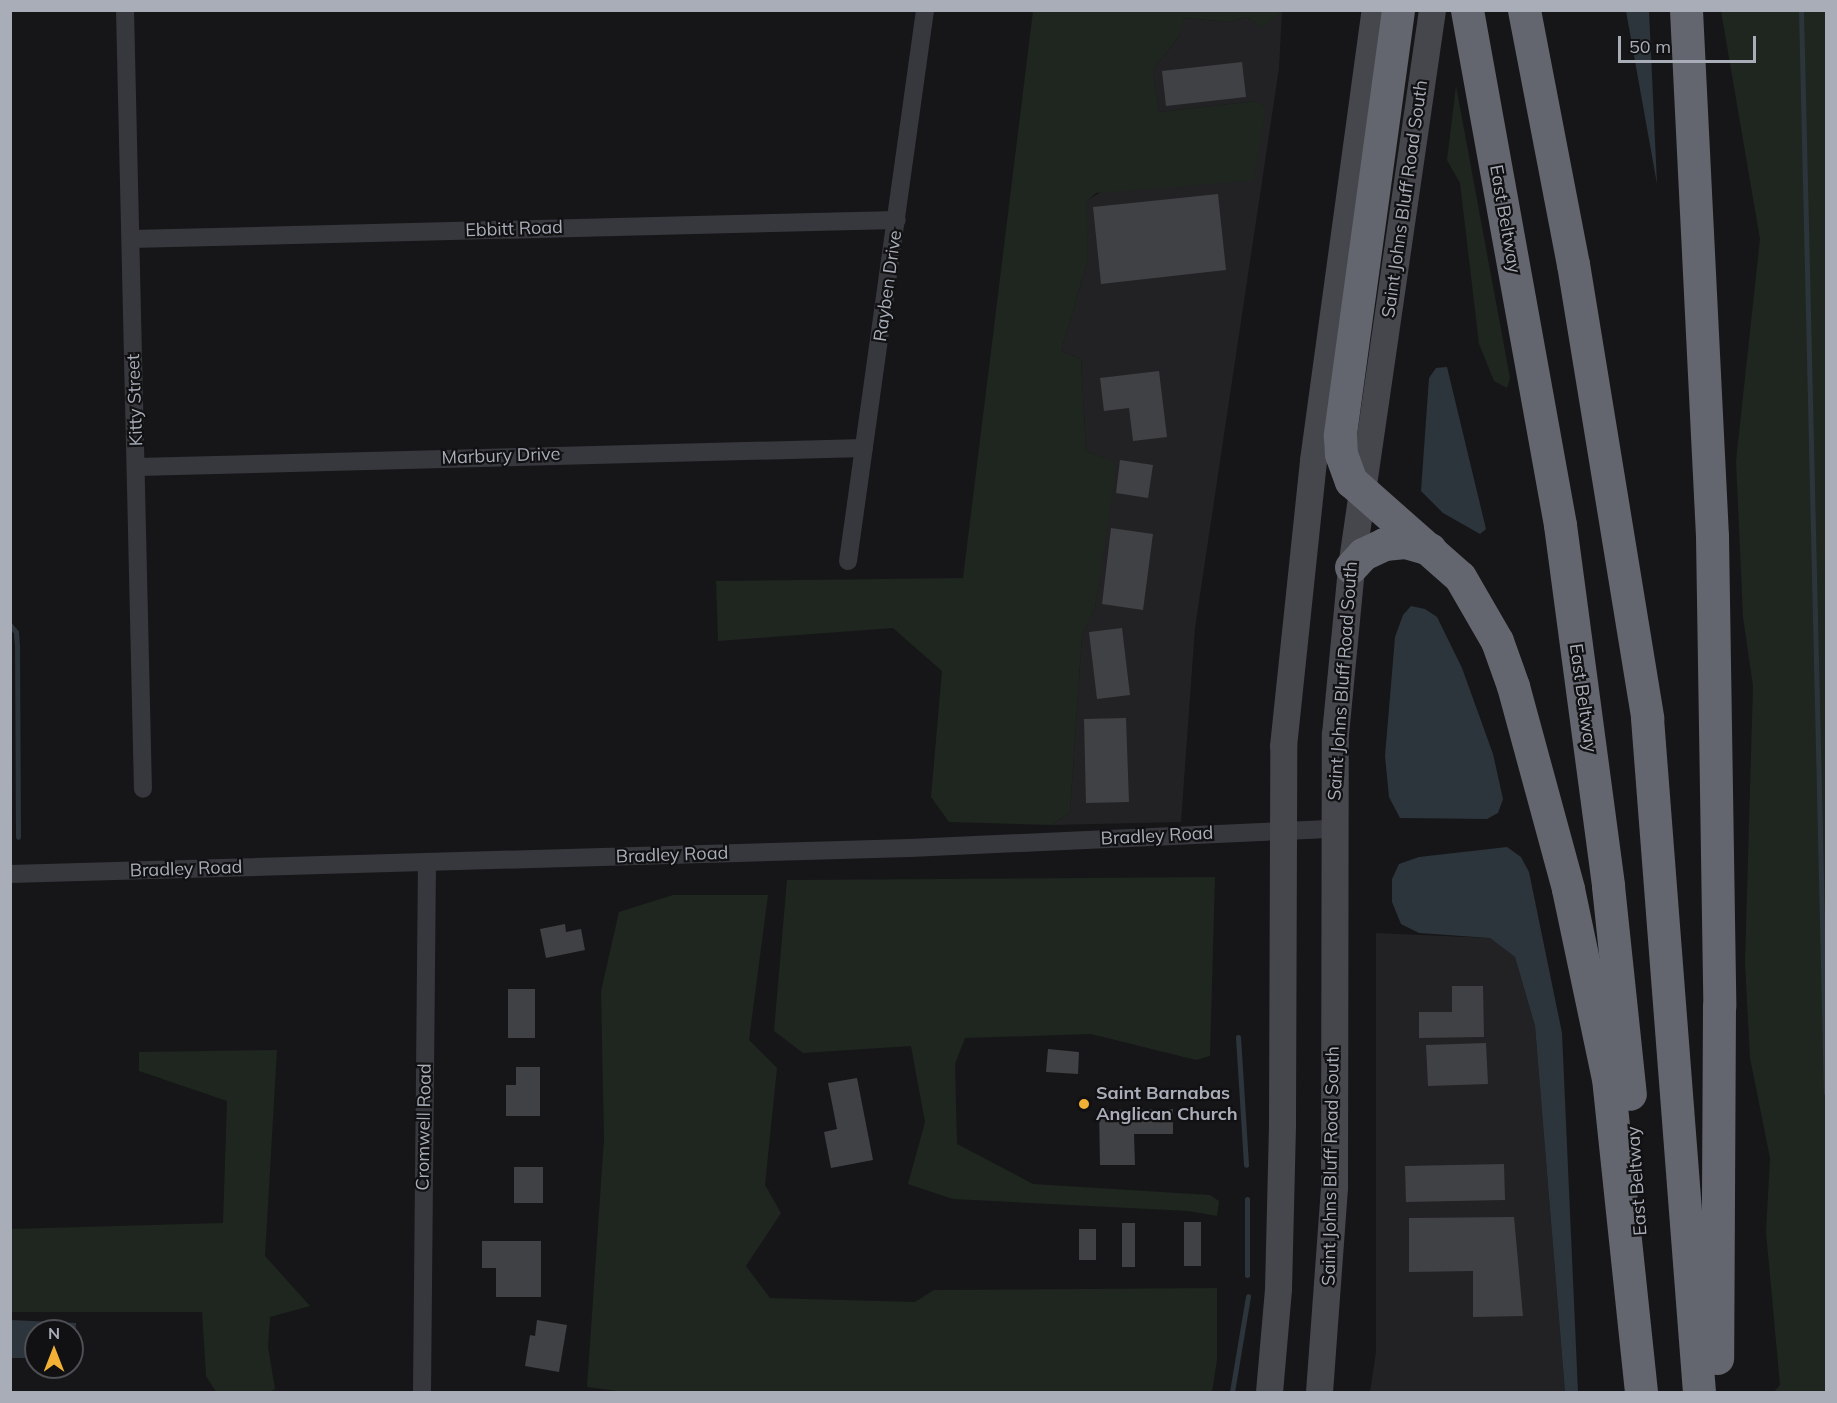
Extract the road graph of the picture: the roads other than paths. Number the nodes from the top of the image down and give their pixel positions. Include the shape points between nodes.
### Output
1 (125, 10) edge
2 (925, 10) edge
3 (1375, 10) edge
4 (1398, 10) edge
5 (1432, 10) edge
6 (1524, 10) edge
7 (1686, 10) edge
8 (1468, 15) edge
9 (897, 220) junction
10 (131, 239) junction
11 (864, 447) junction
12 (137, 467) junction
13 (1363, 493) junction
14 (1435, 552) junction
15 (848, 561) dead end
16 (1351, 567) junction
17 (143, 789) dead end
18 (1333, 829) junction
19 (1281, 830) junction
20 (427, 862) junction
21 (10, 874) edge
22 (422, 1392) edge
23 (1269, 1392) edge
24 (1319, 1392) edge
25 (1641, 1392) edge
26 (1648, 1392) edge
27 (1699, 1392) edge
28 (1716, 1392) edge

1 - 10 street, Kitty Street
2 - 9 street, Rayben Drive
3 - 19 main road via 1297,598 1283,747
4 - 13 highway via 1340,436 1344,468
5 - 13 main road, Saint Johns Bluff Road South
6 - 27 highway via 1573,264 1647,718
7 - 28 highway via 1712,536 1719,1006
8 - 26 highway, East Beltway via 1560,525 1606,874 1640,1185
9 - 10 street, Ebbitt Road
9 - 11 street, Rayben Drive
10 - 12 street, Kitty Street
11 - 12 street, Marbury Drive
11 - 15 street, Rayben Drive
12 - 17 street, Kitty Street
13 - 14 highway
13 - 16 main road, Saint Johns Bluff Road South
14 - 16 highway via 1394,542 1373,548
14 - 25 highway via 1460,577 1497,641 1568,889 1608,1078
16 - 18 main road, Saint Johns Bluff Road South via 1335,734
18 - 19 street, Bradley Road
18 - 24 main road, Saint Johns Bluff Road South via 1334,1187
19 - 20 street, Bradley Road via 910,848
19 - 23 main road via 1282,1124 1278,1289
20 - 21 street, Bradley Road
20 - 22 street, Cromwell Road

